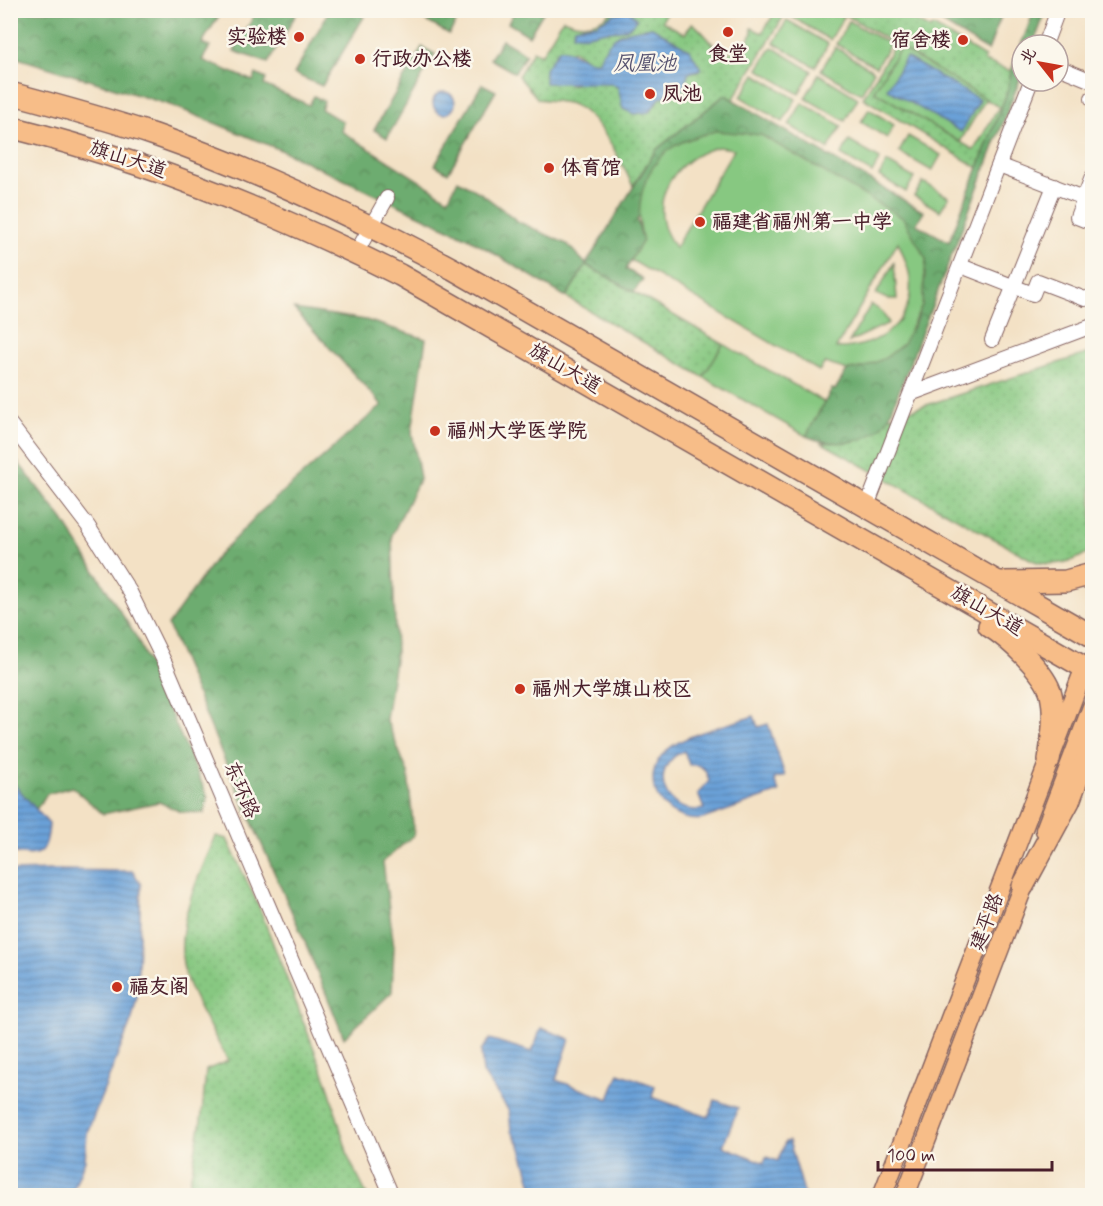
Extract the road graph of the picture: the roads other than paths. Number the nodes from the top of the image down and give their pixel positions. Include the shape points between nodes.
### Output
1 (1058, 10) edge
2 (1049, 33) edge
3 (1070, 72) edge
4 (1092, 81) edge
5 (10, 93) edge
6 (1026, 93) edge
7 (10, 127) edge
8 (999, 165) junction
9 (1092, 177) edge
10 (1054, 186) junction
11 (387, 198) dead end
12 (1084, 198) junction
13 (1092, 223) edge
14 (371, 227) junction
15 (356, 253) junction
16 (961, 266) junction
17 (1014, 287) junction
18 (1092, 296) edge
19 (1092, 326) edge
20 (992, 340) dead end
21 (913, 393) junction
22 (10, 424) edge
23 (867, 506) junction
24 (885, 553) junction
25 (1092, 574) edge
26 (999, 582) junction
27 (1092, 636) edge
28 (1090, 663) edge
29 (1092, 707) edge
30 (1092, 752) edge
31 (1049, 760) junction
32 (1023, 886) junction
33 (392, 1196) edge
34 (882, 1196) edge
35 (905, 1196) edge

1 - 2 street
3 - 4 street
5 - 14 highway, 旗山大道 via 156,135 267,179
6 - 8 street
7 - 15 highway, 旗山大道 via 107,152 185,179
8 - 10 street
8 - 16 street
9 - 12 street
10 - 12 street
10 - 17 street
11 - 14 street
12 - 13 street via 1077,217
14 - 15 street
14 - 23 highway, 旗山大道 via 453,269
15 - 24 highway, 旗山大道
16 - 17 street
16 - 21 street
17 - 18 street via 1033,294 1038,281 1085,299
17 - 20 street
19 - 21 street
21 - 23 street
22 - 33 street, 东环路 via 88,526 130,592 165,663
23 - 26 highway, 旗山大道
24 - 28 highway, 旗山大道
24 - 31 highway via 959,609 1008,639 1033,665 1051,692 1054,720
25 - 26 highway via 1066,581
26 - 27 highway, 旗山大道
28 - 31 main road, 建平路
29 - 32 main road, 建平路
30 - 32 highway
31 - 34 main road, 建平路
32 - 35 main road, 建平路

